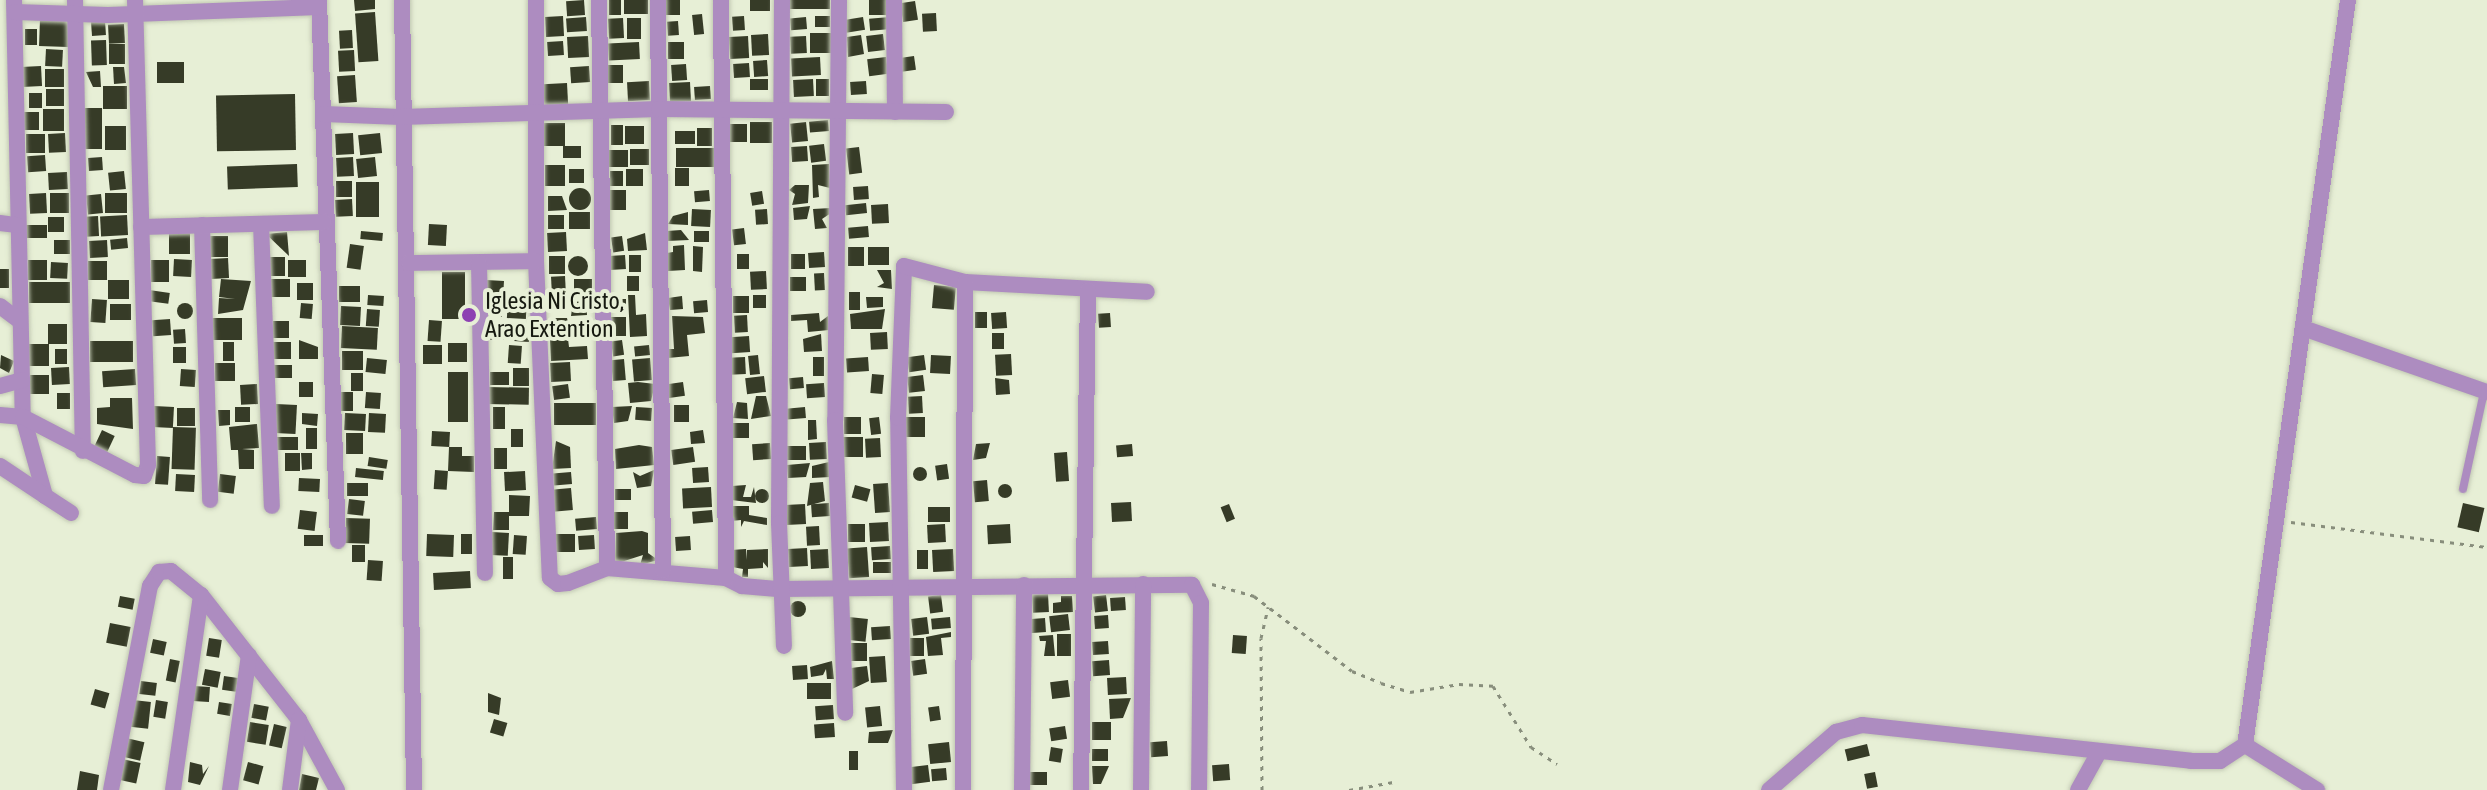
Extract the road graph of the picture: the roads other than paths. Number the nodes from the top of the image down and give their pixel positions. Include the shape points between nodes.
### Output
1 (402, 0) edge
2 (536, 0) edge
3 (599, 0) edge
4 (658, 0) edge
5 (721, 0) edge
6 (782, 0) edge
7 (839, 0) edge
8 (894, 0) edge
9 (2348, 0) edge
10 (319, 3) edge
11 (200, 5) edge
12 (257, 5) edge
13 (14, 6) edge
14 (135, 7) edge
15 (75, 8) edge
16 (7, 43) edge
17 (7, 105) edge
18 (659, 109) junction
19 (601, 111) junction
20 (721, 112) junction
21 (841, 112) junction
22 (895, 112) junction
23 (946, 112) dead end
24 (781, 113) junction
25 (324, 114) junction
26 (538, 114) junction
27 (401, 117) junction
28 (8, 161) edge
29 (324, 222) junction
30 (8, 224) edge
31 (261, 224) junction
32 (202, 225) junction
33 (141, 227) junction
34 (536, 261) junction
35 (409, 263) junction
36 (479, 263) junction
37 (965, 282) junction
38 (1088, 290) junction
39 (1147, 292) dead end
40 (0, 306) edge
41 (20, 321) junction
42 (2303, 328) junction
43 (22, 380) junction
44 (0, 386) edge
45 (2486, 391) edge
46 (0, 415) edge
47 (23, 417) junction
48 (83, 451) junction
49 (0, 466) edge
50 (2463, 489) dead end
51 (45, 496) junction
52 (210, 500) dead end
53 (272, 506) dead end
54 (71, 513) dead end
55 (338, 541) dead end
56 (607, 568) junction
57 (663, 571) junction
58 (485, 573) dead end
59 (726, 578) junction
60 (1083, 584) junction
61 (1143, 584) junction
62 (903, 585) junction
63 (1024, 585) junction
64 (841, 586) junction
65 (964, 586) junction
66 (780, 589) junction
67 (201, 595) junction
68 (784, 646) dead end
69 (249, 655) junction
70 (845, 713) dead end
71 (299, 720) junction
72 (2245, 745) junction
73 (2099, 752) junction
74 (414, 788) edge
75 (111, 790) edge
76 (173, 790) edge
77 (230, 790) edge
78 (290, 790) edge
79 (337, 790) edge
80 (904, 790) edge
81 (963, 790) edge
82 (1022, 790) edge
83 (1081, 790) edge
84 (1141, 790) edge
85 (1199, 790) edge
86 (1769, 790) edge
87 (2078, 790) edge
88 (2317, 790) edge

1 - 27 street
2 - 26 street
3 - 19 street
4 - 18 street
5 - 20 street
6 - 24 street
7 - 21 street
8 - 22 street
9 - 42 street
10 - 12 street
10 - 25 street
11 - 12 street
11 - 14 street
13 - 15 street
13 - 16 street
14 - 15 street
14 - 33 street
15 - 48 street
16 - 17 street
17 - 28 street
18 - 19 street
18 - 20 street
18 - 57 street
19 - 26 street
19 - 56 street
20 - 24 street
20 - 59 street
21 - 22 street
21 - 24 street
21 - 64 street via 835,420
22 - 23 street
24 - 66 street
25 - 27 street
25 - 29 street
26 - 27 street
26 - 34 street
27 - 35 street
28 - 30 street
29 - 31 street
29 - 55 street
30 - 41 street
31 - 32 street
31 - 53 street
32 - 33 street
32 - 52 street
33 - 48 street via 148,465 144,476 135,475
34 - 36 street
34 - 56 street via 546,569 558,584
35 - 36 street
35 - 74 street
36 - 58 street
37 - 38 street
37 - 62 street via 904,266 898,418
37 - 65 street
38 - 39 street
38 - 60 street
40 - 41 street
41 - 43 street
42 - 45 street
42 - 72 street
43 - 44 street
43 - 47 street
45 - 50 lane
46 - 47 street
47 - 48 street
47 - 51 street
49 - 51 street
51 - 54 street
56 - 57 street
57 - 59 street
59 - 66 street via 742,586
60 - 61 street
60 - 63 street
60 - 83 street
61 - 84 street
61 - 85 street via 1192,585 1201,603
62 - 64 street
62 - 65 street
62 - 80 street
63 - 65 street
63 - 82 street
64 - 66 street
64 - 70 street
65 - 81 street
66 - 68 street
67 - 69 street
67 - 75 street via 171,571 159,572 150,586
67 - 76 street
69 - 71 street
69 - 77 street
71 - 78 street
71 - 79 street
72 - 73 street via 2220,761
72 - 88 street
73 - 86 street via 1862,725 1836,732
73 - 87 street

